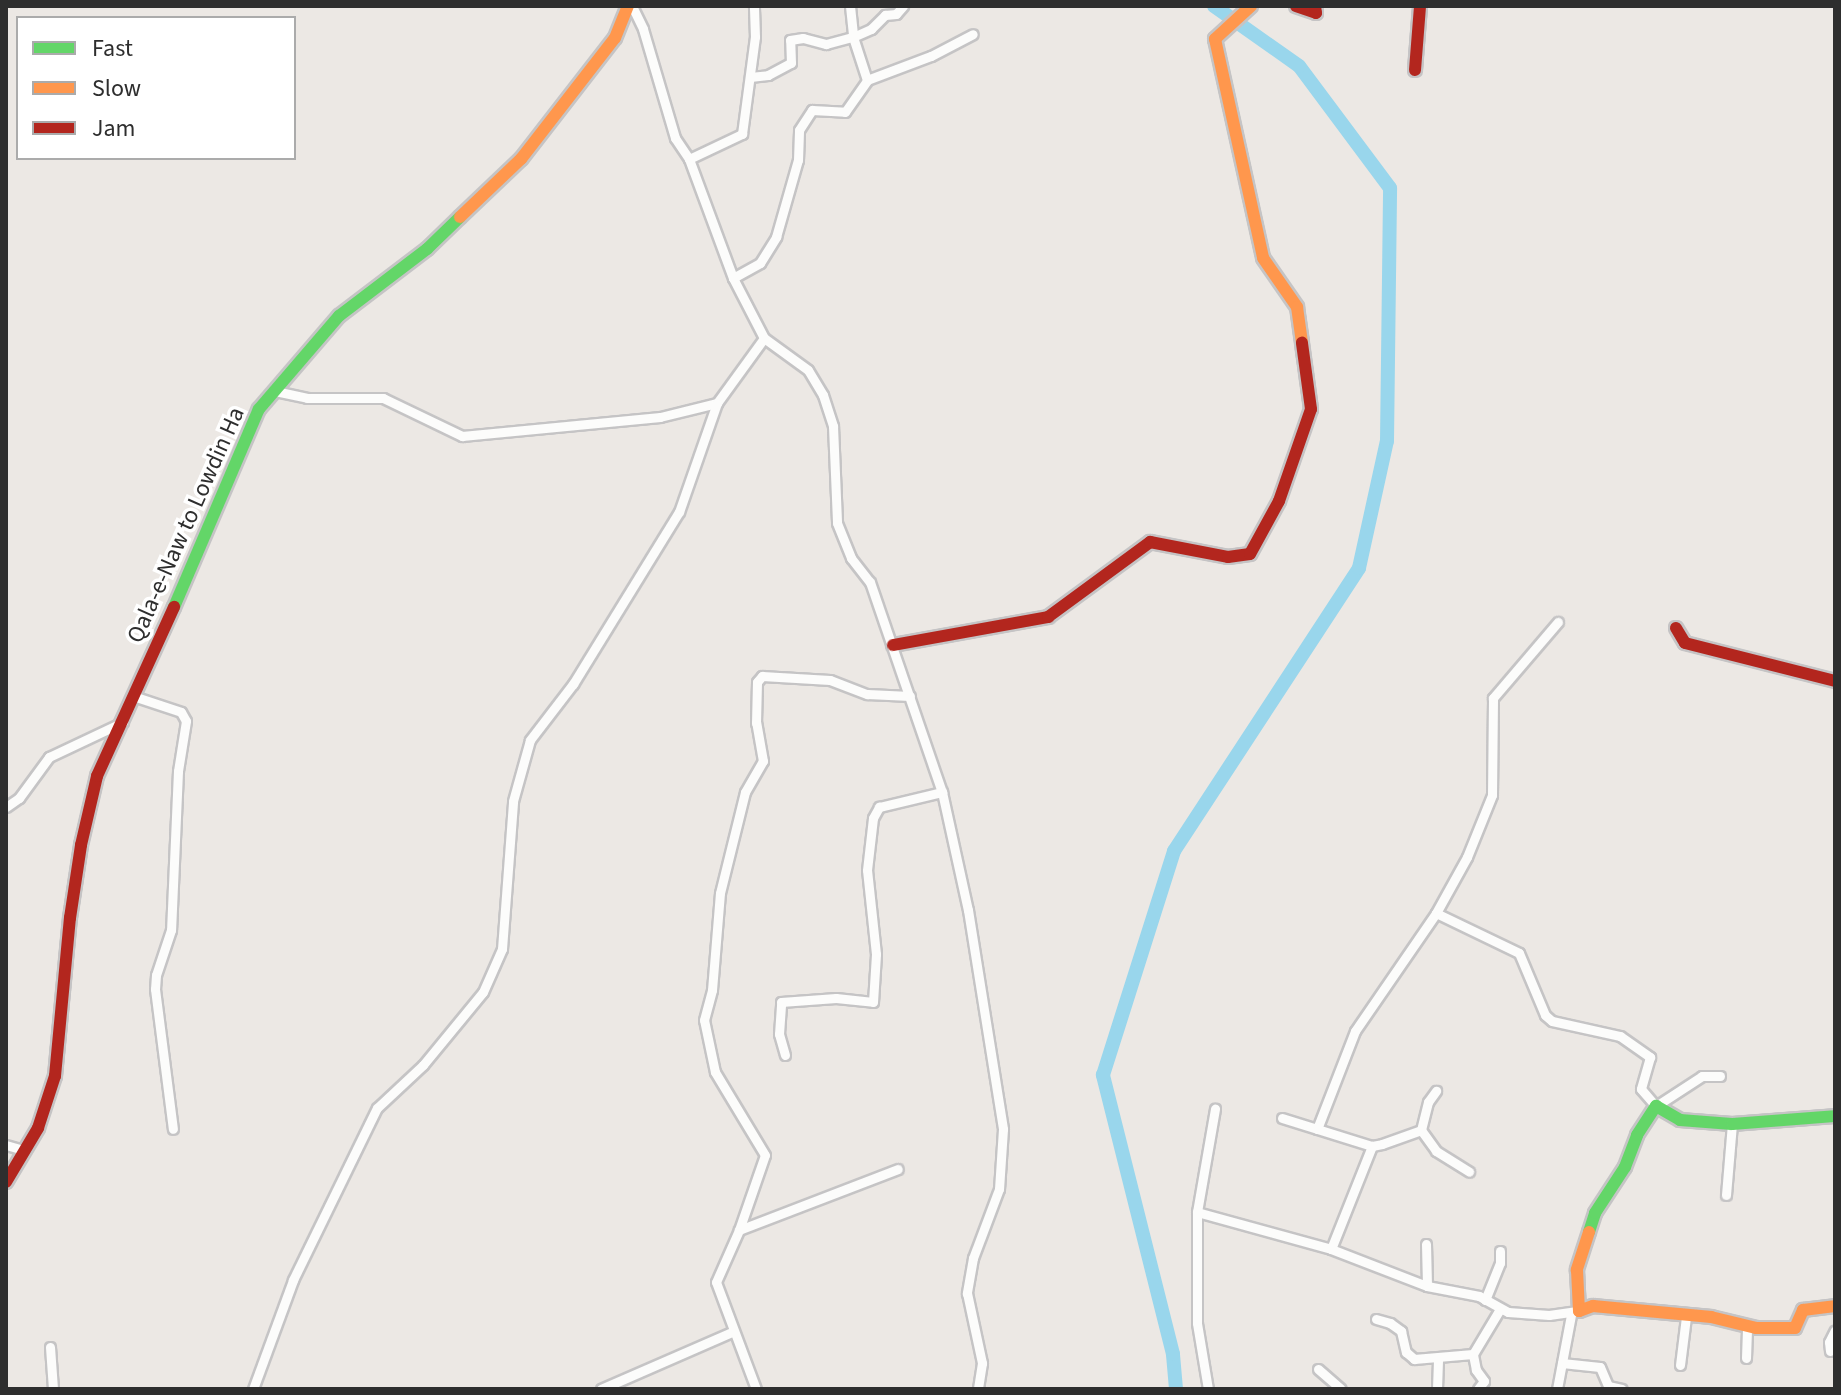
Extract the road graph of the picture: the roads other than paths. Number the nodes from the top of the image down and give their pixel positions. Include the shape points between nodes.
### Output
1 (630, 6) edge
2 (754, 6) edge
3 (850, 6) edge
4 (903, 6) edge
5 (1251, 6) edge
6 (1296, 6) edge
7 (1315, 6) edge
8 (1420, 6) edge
9 (973, 34) dead end
10 (853, 37) junction
11 (1415, 70) dead end
12 (750, 77) junction
13 (867, 80) junction
14 (689, 159) junction
15 (733, 278) junction
16 (764, 338) junction
17 (275, 391) junction
18 (717, 403) junction
19 (1558, 622) dead end
20 (1676, 628) dead end
21 (893, 645) junction
22 (1835, 681) edge
23 (910, 696) junction
24 (136, 697) junction
25 (123, 722) junction
26 (942, 792) junction
27 (6, 807) edge
28 (1436, 913) junction
29 (785, 1055) dead end
30 (1720, 1076) dead end
31 (1436, 1091) dead end
32 (1656, 1106) junction
33 (1215, 1109) dead end
34 (1835, 1116) edge
35 (1282, 1118) dead end
36 (1732, 1124) junction
37 (173, 1129) dead end
38 (1317, 1129) junction
39 (1421, 1130) junction
40 (6, 1145) edge
41 (1372, 1146) junction
42 (24, 1150) junction
43 (898, 1169) dead end
44 (1469, 1172) dead end
45 (6, 1182) edge
46 (1726, 1195) dead end
47 (1197, 1212) junction
48 (739, 1230) junction
49 (1426, 1244) dead end
50 (1331, 1249) junction
51 (1500, 1251) dead end
52 (1427, 1286) junction
53 (1485, 1300) junction
54 (1835, 1306) edge
55 (1500, 1309) junction
56 (1575, 1313) junction
57 (1686, 1317) junction
58 (1376, 1319) dead end
59 (1747, 1325) junction
60 (1835, 1330) edge
61 (732, 1332) junction
62 (50, 1347) dead end
63 (1830, 1351) dead end
64 (1473, 1354) junction
65 (1438, 1358) junction
66 (1746, 1358) dead end
67 (1562, 1363) junction
68 (1680, 1365) dead end
69 (1318, 1369) dead end
70 (53, 1389) edge
71 (253, 1389) edge
72 (601, 1389) edge
73 (756, 1389) edge
74 (978, 1389) edge
75 (1208, 1389) edge
76 (1341, 1389) edge
77 (1437, 1389) edge
78 (1478, 1389) edge
79 (1557, 1389) edge
80 (1622, 1389) edge

1 - 14 street via 643,29 675,138
1 - 17 street, Qala-e-Naw to Lowdin Ha via 615,38 521,159 427,249 339,316
2 - 12 street
3 - 10 street
4 - 10 street
5 - 21 street via 1215,39 1263,258 1297,307 1311,409 1279,501 1250,554 1228,557 1150,542 1048,617
6 - 7 street via 1316,13
8 - 11 street
9 - 13 street
10 - 12 street via 826,44 790,40 791,63
10 - 13 street
12 - 14 street via 742,134
13 - 15 street via 845,112 812,110 799,130 798,160 776,237 760,263
14 - 15 street
15 - 16 street
16 - 18 street
16 - 21 street via 808,370 823,395 833,426 837,523 851,558 870,582
17 - 18 street via 307,398 383,398 462,436 660,417
17 - 24 street, Qala-e-Naw to Lowdin Ha via 259,409
18 - 71 street via 679,512 573,684 530,740 513,801 502,949 483,992 423,1065 377,1108 293,1280
19 - 28 street via 1493,698 1492,795
20 - 22 street via 1685,643
21 - 23 street
23 - 26 street
23 - 48 street via 867,694 830,680 762,676 757,682 756,723 763,761 745,792 720,893 712,990 704,1020 715,1072 765,1155
24 - 25 street, Qala-e-Naw to Lowdin Ha
24 - 37 street via 181,712 186,721 178,771 171,930 155,989
25 - 27 street via 49,757
25 - 42 street, Qala-e-Naw to Lowdin Ha via 97,776 81,845 55,1076 38,1128
26 - 29 street via 879,807 873,818 867,870 876,954 873,1002 781,1002 779,1034
26 - 74 street via 968,910 1003,1129 999,1189 973,1258 967,1293 982,1363
28 - 32 street via 1519,953 1552,1021 1620,1036 1650,1057 1641,1089
28 - 38 street via 1355,1031
30 - 32 street via 1702,1076
31 - 39 street
32 - 36 street via 1680,1120
32 - 56 street via 1595,1213 1577,1270
33 - 47 street
34 - 36 street
35 - 38 street
36 - 46 street
38 - 41 street
39 - 41 street
39 - 44 street via 1436,1151
40 - 42 street
41 - 50 street
42 - 45 street, Qala-e-Naw to Lowdin Ha
43 - 48 street
47 - 50 street
47 - 75 street via 1197,1323
48 - 61 street via 716,1282
49 - 52 street
50 - 52 street
51 - 53 street
52 - 53 street
53 - 55 street
54 - 59 street via 1803,1310 1795,1328
55 - 56 street
55 - 64 street
56 - 57 street via 1593,1306
56 - 67 street
57 - 59 street
57 - 68 street
58 - 65 street via 1401,1331 1406,1352 1414,1359
59 - 66 street
60 - 63 street
61 - 72 street
61 - 73 street
62 - 70 street
64 - 65 street
64 - 78 street via 1484,1381
65 - 77 street
67 - 79 street
67 - 80 street via 1600,1367 1608,1386
69 - 76 street

